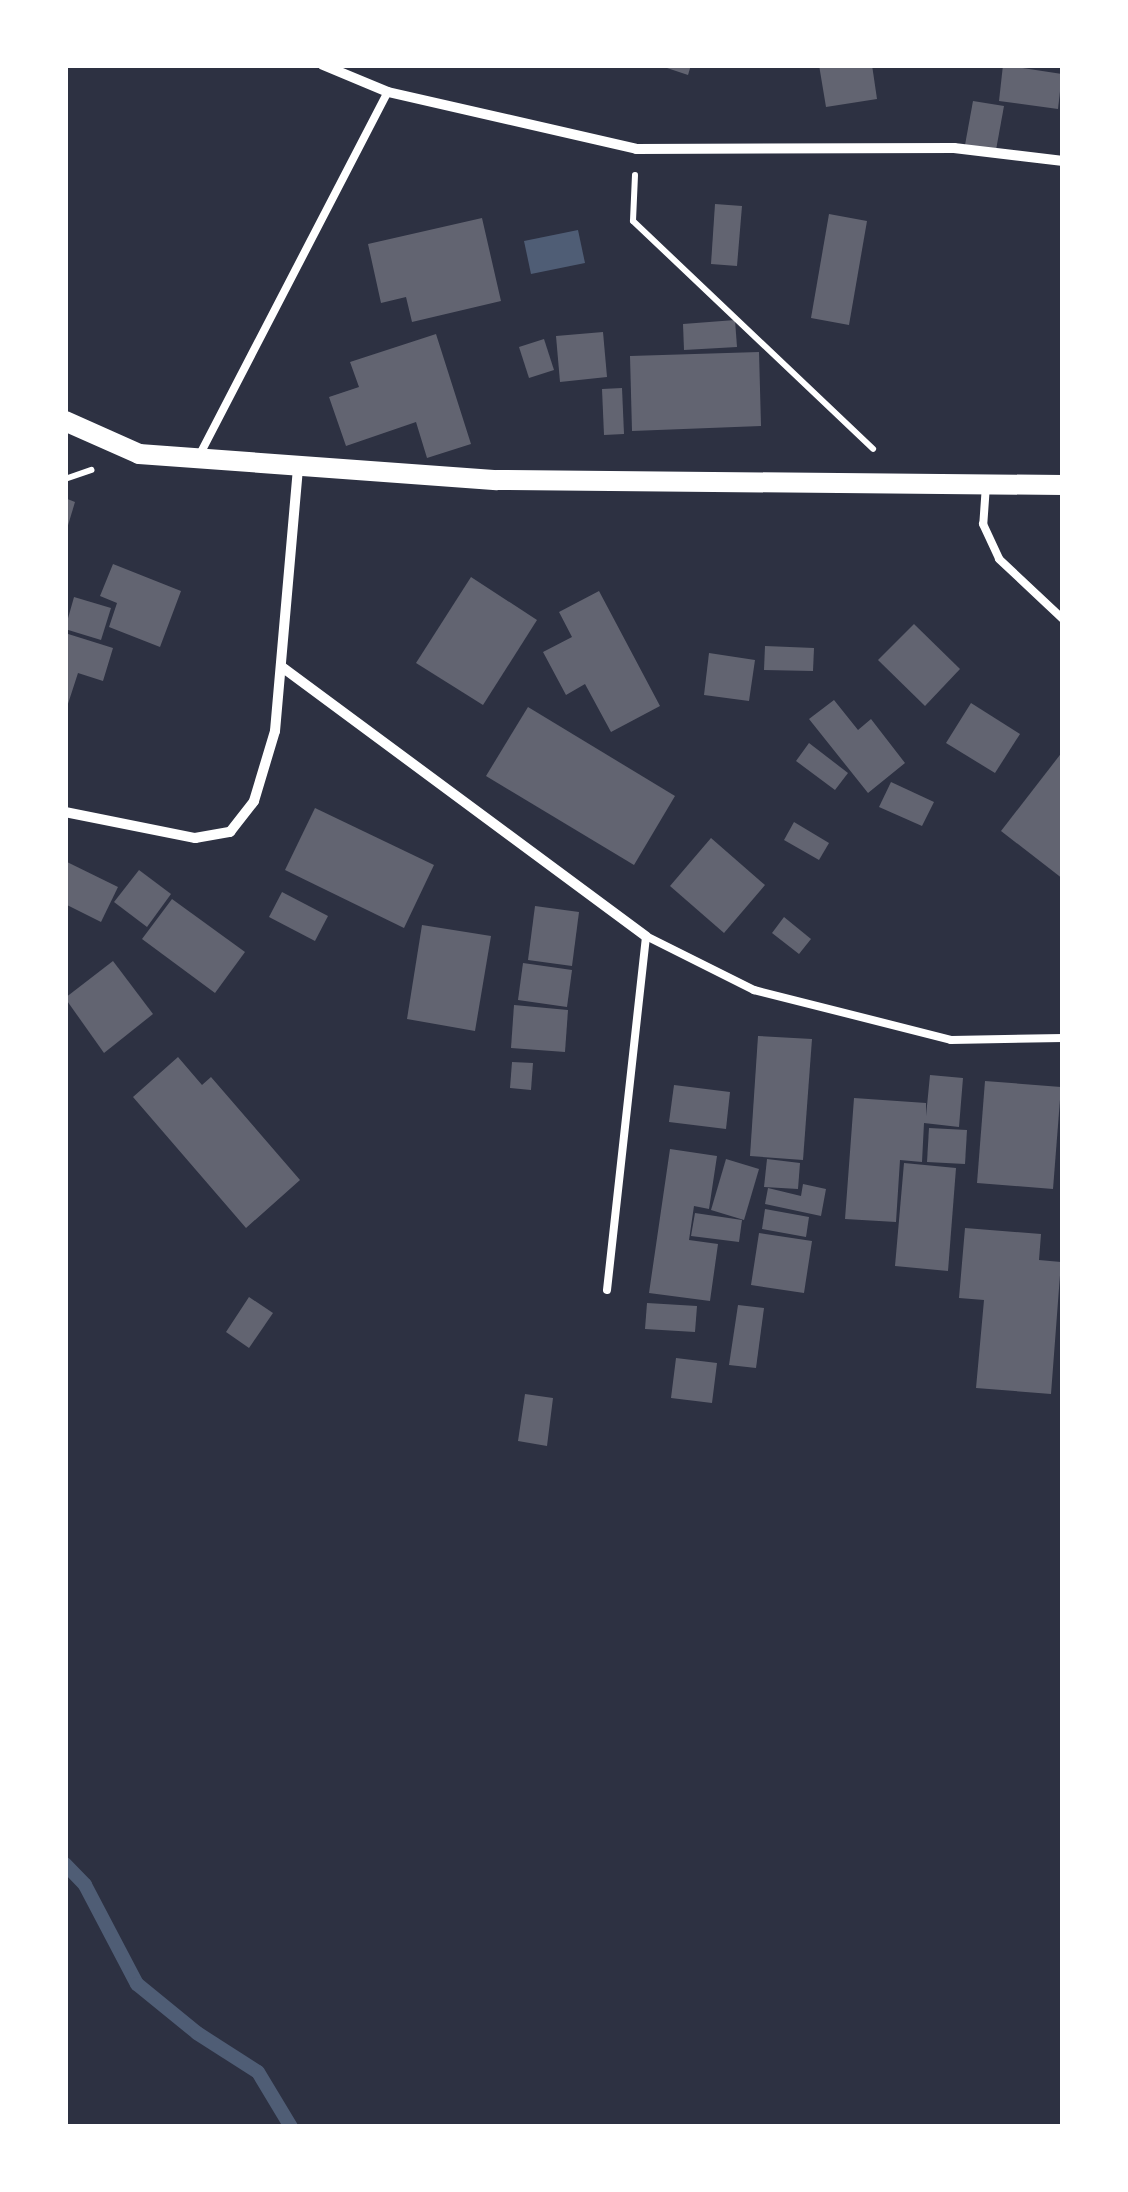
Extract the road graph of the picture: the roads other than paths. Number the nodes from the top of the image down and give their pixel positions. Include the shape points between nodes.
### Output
1 (323, 65) edge
2 (388, 92) junction
3 (1063, 161) edge
4 (65, 421) edge
5 (199, 456) junction
6 (298, 467) junction
7 (986, 484) junction
8 (1063, 485) edge
9 (1063, 619) edge
10 (282, 667) junction
11 (65, 812) edge
12 (646, 936) junction
13 (1063, 1038) edge
14 (607, 1290) dead end

1 - 2 street
2 - 3 street via 636,149 954,148
2 - 5 lane
4 - 5 main road via 139,454
5 - 6 main road
6 - 7 main road via 497,480
6 - 10 street
7 - 8 main road
7 - 9 lane via 983,524 1000,559
10 - 11 street via 274,731 254,801 230,832 195,838
10 - 12 street
12 - 13 lane via 754,990 951,1040
12 - 14 lane

